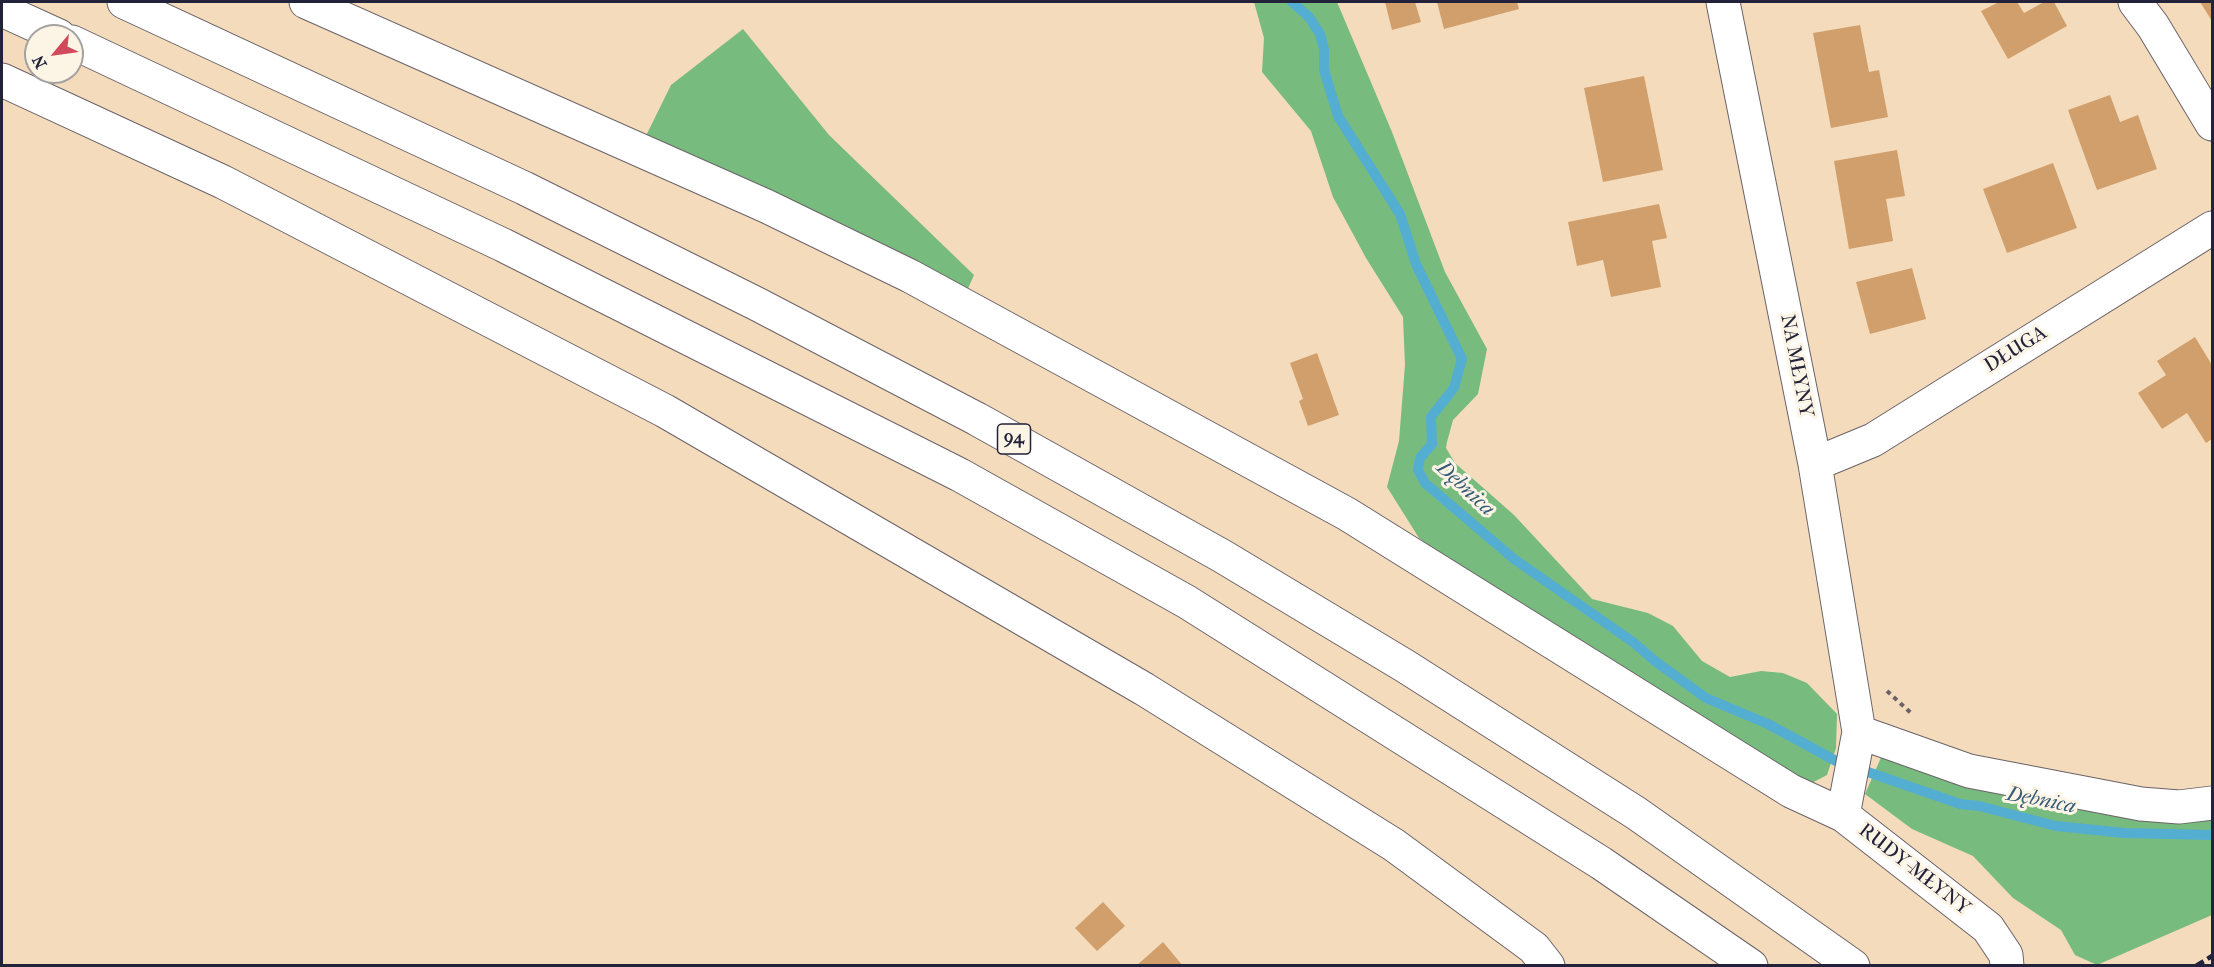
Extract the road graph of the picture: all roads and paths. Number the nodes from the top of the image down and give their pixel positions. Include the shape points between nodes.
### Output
1 (124, 2) edge
2 (306, 2) edge
3 (1723, 2) edge
4 (2135, 2) edge
5 (2, 10) edge
6 (33, 24) edge
7 (84, 48) edge
8 (2, 80) edge
9 (2212, 124) edge
10 (2212, 228) edge
11 (1815, 464) junction
12 (1859, 732) junction
13 (2212, 803) edge
14 (1843, 815) junction
15 (1548, 966) edge
16 (1751, 966) edge
17 (1853, 966) edge
18 (2007, 966) edge

1 - 17 street, 94 via 524,188 977,419 1222,556 1405,666 1636,813
2 - 14 street via 766,206 910,276 1347,514 1791,791
3 - 11 street, NA MŁYNY
4 - 9 street
5 - 6 street
7 - 16 street via 503,245 960,475 1187,602 1601,863
8 - 15 street via 223,182 665,411 1144,688 1394,845 1534,948
10 - 11 street, DŁUGA via 1873,440
11 - 12 street, NA MŁYNY
12 - 13 street via 1969,771 2142,804 2179,807
12 - 14 street, RUDY-MŁYNY
14 - 18 street, RUDY-MŁYNY via 1988,928 2006,955

